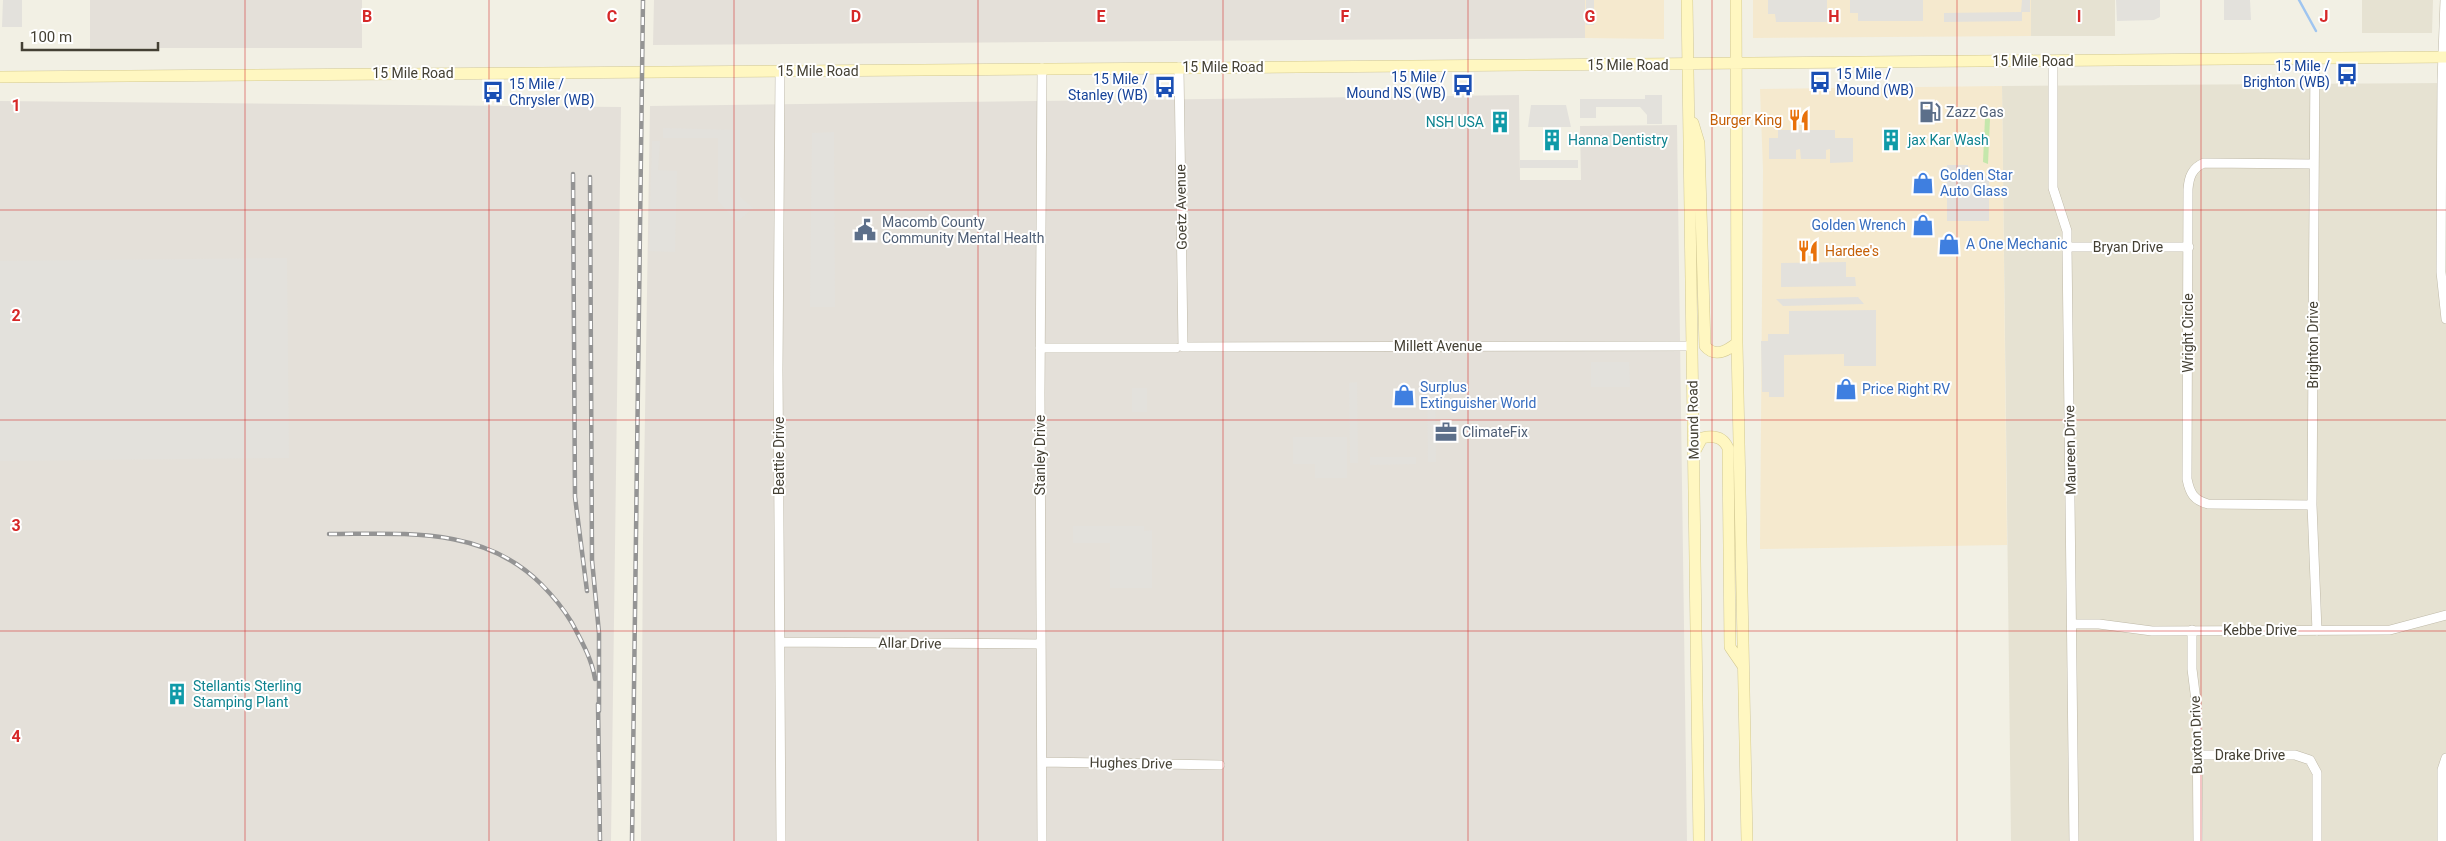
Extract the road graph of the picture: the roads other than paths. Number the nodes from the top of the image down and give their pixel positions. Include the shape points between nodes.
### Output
1 (1687, 0) edge
2 (1736, 0) edge
3 (2446, 0) edge
4 (2445, 57) edge
5 (2315, 58) junction
6 (2053, 62) junction
7 (1737, 64) junction
8 (1687, 65) junction
9 (1042, 68) junction
10 (1179, 68) junction
11 (780, 71) junction
12 (0, 77) edge
13 (1689, 110) junction
14 (2313, 164) junction
15 (2067, 247) junction
16 (2189, 247) junction
17 (2446, 319) edge
18 (1737, 343) junction
19 (1692, 346) junction
20 (1179, 347) junction
21 (1040, 348) junction
22 (1694, 453) junction
23 (2312, 505) junction
24 (2446, 615) edge
25 (2072, 624) junction
26 (2192, 630) junction
27 (2317, 631) junction
28 (780, 642) junction
29 (1041, 644) junction
30 (1744, 666) junction
31 (2197, 755) junction
32 (2446, 758) edge
33 (1042, 762) junction
34 (1220, 764) dead end
35 (781, 841) edge
36 (1042, 841) edge
37 (1699, 841) edge
38 (1747, 841) edge
39 (2074, 841) edge
40 (2198, 841) edge
41 (2317, 841) edge
42 (2442, 841) edge

1 - 8 main road, Mound Road
2 - 7 main road
3 - 4 street
4 - 5 main road, 15 Mile Road
4 - 17 street via 2441,272
5 - 6 main road, 15 Mile Road
5 - 14 street, Brighton Drive
6 - 7 main road, 15 Mile Road
6 - 15 street, Maureen Drive via 2053,188 2066,231
7 - 8 main road, 15 Mile Road
7 - 18 main road
8 - 10 main road, 15 Mile Road
8 - 13 main road, Mound Road
9 - 10 main road, 15 Mile Road
9 - 11 main road, 15 Mile Road
9 - 21 street, Stanley Drive
10 - 20 street, Goetz Avenue
11 - 12 main road, 15 Mile Road
11 - 28 street, Beattie Drive
13 - 18 main road via 1699,143 1705,346 1718,353
13 - 19 main road, Mound Road
14 - 16 street, Wright Circle via 2216,163 2196,166 2189,180
14 - 23 street, Brighton Drive
15 - 16 street, Bryan Drive
15 - 25 street, Maureen Drive
16 - 23 street, Wright Circle via 2190,492 2196,501 2208,504
18 - 30 main road
19 - 20 street, Millett Avenue
19 - 22 main road, Mound Road
20 - 21 street, Millett Avenue
21 - 29 street, Stanley Drive
22 - 30 main road via 1702,438 1713,436 1723,440 1728,448 1730,647
22 - 37 main road, Mound Road
23 - 27 street, Brighton Drive
24 - 27 street, Kebbe Drive via 2390,630
25 - 26 street, Kebbe Drive via 2152,631
25 - 39 street, Maureen Drive
26 - 27 street, Kebbe Drive
26 - 31 street, Buxton Drive
28 - 29 street, Allar Drive
28 - 35 street, Beattie Drive
29 - 33 street, Stanley Drive
30 - 38 main road
31 - 40 street, Buxton Drive
31 - 41 street, Drake Drive via 2295,755 2310,760 2317,773
32 - 42 street via 2442,770
33 - 34 street, Hughes Drive
33 - 36 street, Stanley Drive

